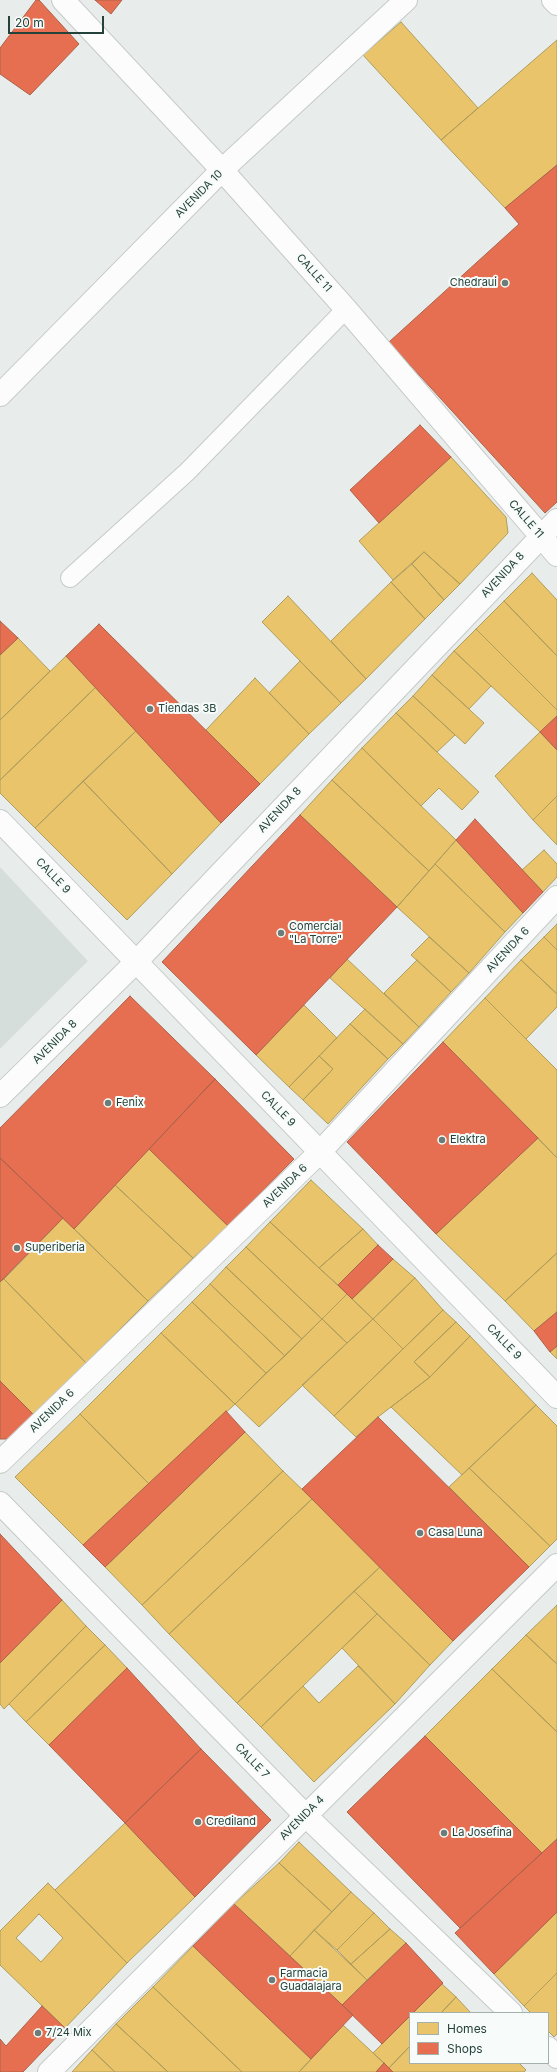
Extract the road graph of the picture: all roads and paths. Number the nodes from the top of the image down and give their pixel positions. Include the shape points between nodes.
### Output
1 (62, 0) edge
2 (406, 0) edge
3 (553, 0) edge
4 (557, 4) edge
5 (222, 170) junction
6 (346, 309) junction
7 (0, 395) edge
8 (557, 520) edge
9 (540, 536) junction
10 (557, 554) edge
11 (70, 578) dead end
12 (0, 820) edge
13 (557, 897) edge
14 (136, 962) junction
15 (0, 1096) edge
16 (320, 1152) junction
17 (557, 1397) edge
18 (0, 1462) edge
19 (0, 1503) edge
20 (557, 1565) edge
21 (305, 1815) junction
22 (510, 2012) edge
23 (549, 2049) edge
24 (557, 2057) edge
25 (49, 2072) edge

1 - 5 street, CALLE 11
2 - 5 street, AVENIDA 10
3 - 4 street
5 - 6 street, CALLE 11
5 - 7 street, AVENIDA 10
6 - 9 street, CALLE 11
6 - 11 lane via 187,472
8 - 9 street, AVENIDA 8
9 - 10 street, CALLE 11
9 - 14 street, AVENIDA 8
12 - 14 street, CALLE 9
13 - 16 street, AVENIDA 6
14 - 15 street, AVENIDA 8
14 - 16 street, CALLE 9
16 - 17 street, CALLE 9
16 - 18 street, AVENIDA 6
19 - 21 street, CALLE 7
20 - 21 street, AVENIDA 4
21 - 22 street, CALLE 7
21 - 25 street, AVENIDA 4
23 - 24 street

